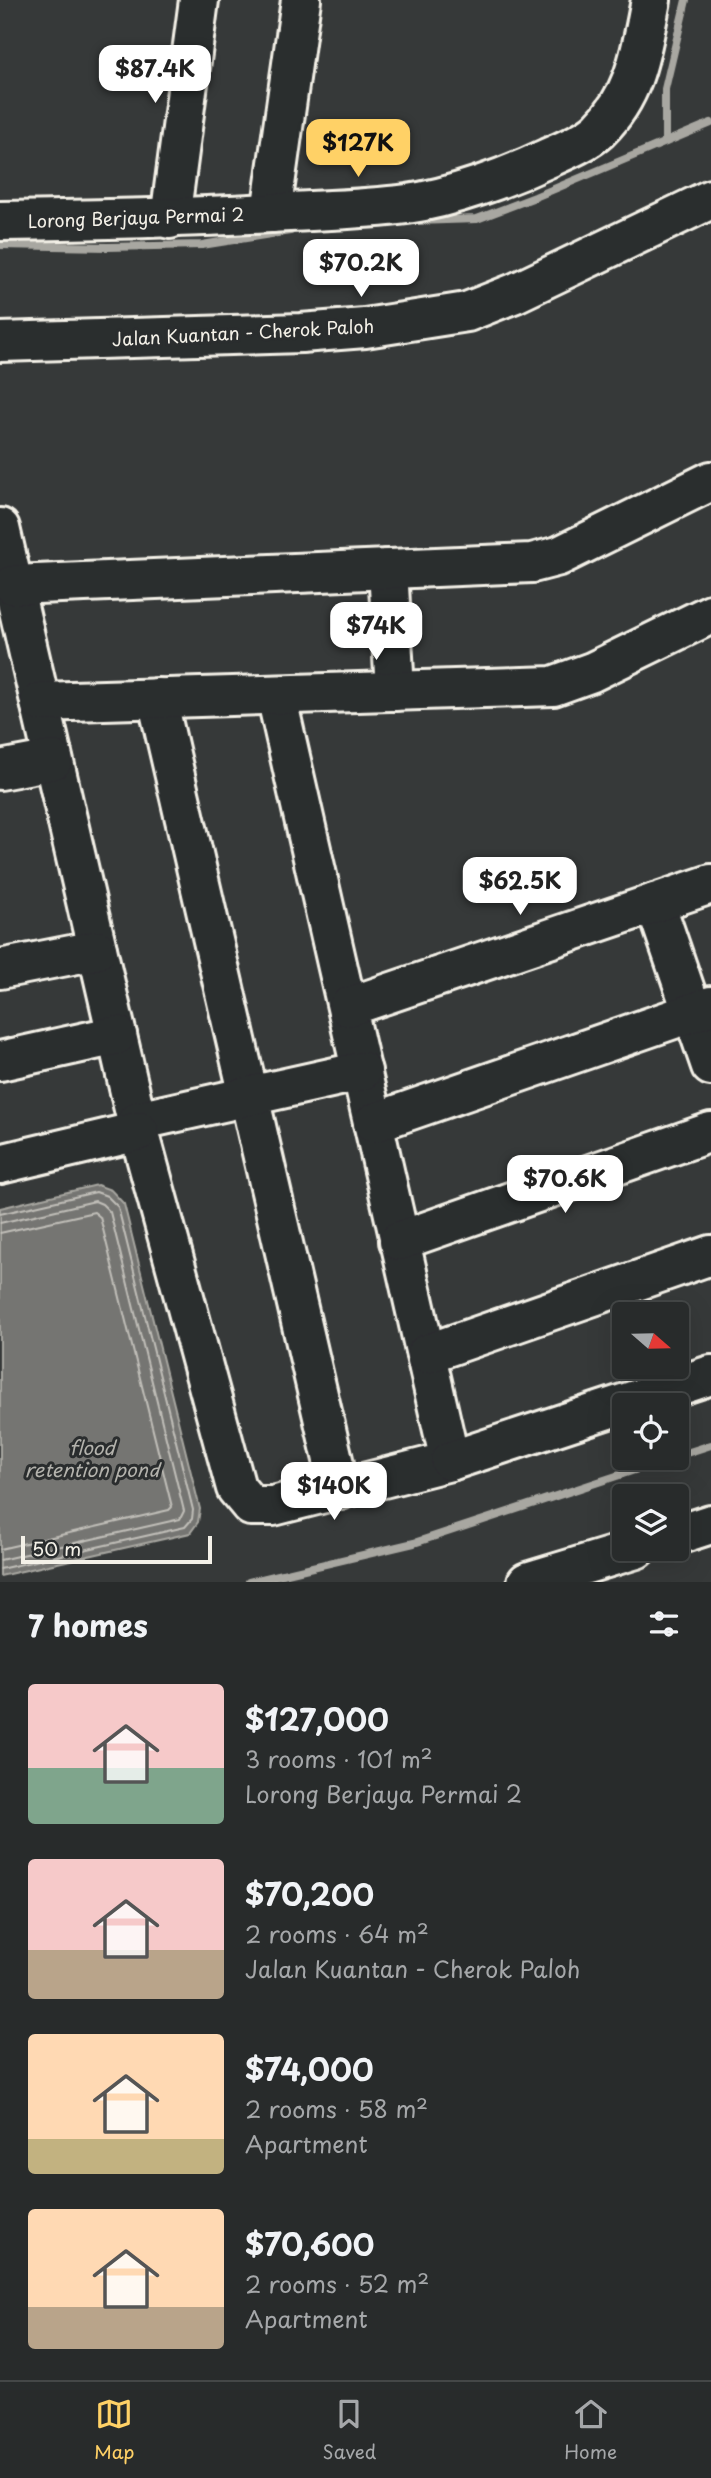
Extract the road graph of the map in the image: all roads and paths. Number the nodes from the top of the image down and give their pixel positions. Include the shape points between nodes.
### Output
1 (199, 0) edge
2 (302, 0) edge
3 (651, 0) edge
4 (711, 199) edge
5 (271, 213) junction
6 (170, 219) junction
7 (0, 221) edge
8 (0, 342) edge
9 (711, 481) edge
10 (0, 528) edge
11 (388, 569) junction
12 (13, 585) junction
13 (711, 614) edge
14 (395, 691) junction
15 (276, 695) junction
16 (157, 698) junction
17 (40, 702) junction
18 (53, 760) junction
19 (0, 769) edge
20 (711, 884) edge
21 (655, 903) junction
22 (97, 950) junction
23 (0, 969) edge
24 (348, 1007) junction
25 (702, 1009) edge
26 (117, 1035) junction
27 (0, 1061) edge
28 (711, 1066) edge
29 (362, 1071) junction
30 (249, 1096) junction
31 (373, 1123) junction
32 (138, 1126) junction
33 (710, 1136) edge
34 (0, 1164) edge
35 (399, 1241) junction
36 (711, 1255) edge
37 (426, 1354) junction
38 (711, 1375) edge
39 (450, 1461) junction
40 (340, 1490) junction
41 (711, 1524) edge
42 (689, 1531) edge
43 (612, 1556) edge
44 (527, 1582) edge

1 - 6 street
2 - 5 street
3 - 5 street, Lorong Berjaya Permai 2 via 635,74 624,98 596,132 564,151 524,170 411,203
4 - 8 street, Jalan Kuantan - Cherok Paloh via 515,293 456,314 301,333
5 - 6 street, Lorong Berjaya Permai 2
6 - 7 street, Lorong Berjaya Permai 2
9 - 11 street via 532,563
10 - 12 street
11 - 12 street
11 - 14 street
12 - 17 street
13 - 14 street via 553,686
14 - 15 street
15 - 16 street
15 - 24 street
16 - 17 street
16 - 30 street
17 - 18 street
18 - 19 street
18 - 22 street
20 - 21 street
21 - 24 street
21 - 25 street
22 - 23 street
22 - 26 street
24 - 29 street
25 - 28 street
25 - 31 street
26 - 27 street
26 - 32 street
29 - 30 street
29 - 31 street
30 - 32 street
30 - 40 street
31 - 35 street
32 - 34 street
32 - 40 street via 236,1488 251,1506 272,1506
33 - 35 street
35 - 37 street
36 - 37 street
37 - 39 street
38 - 39 street
39 - 40 street
41 - 42 street
43 - 44 street

